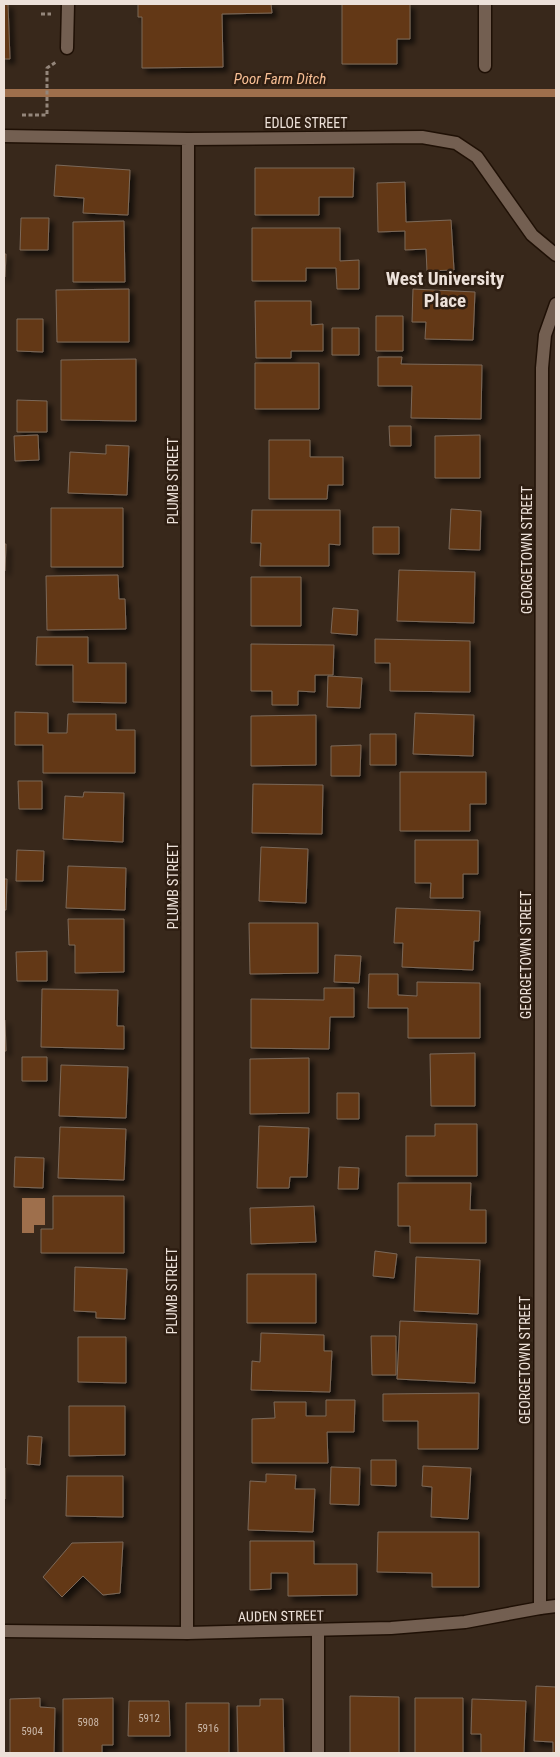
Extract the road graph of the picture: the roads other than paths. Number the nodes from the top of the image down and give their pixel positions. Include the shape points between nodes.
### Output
1 (68, 4) edge
2 (485, 4) edge
3 (67, 48) dead end
4 (485, 66) dead end
5 (4, 136) edge
6 (188, 139) junction
7 (556, 255) edge
8 (556, 304) edge
9 (556, 1606) edge
10 (540, 1608) junction
11 (318, 1631) junction
12 (4, 1632) edge
13 (187, 1633) junction
14 (318, 1753) edge

1 - 3 street
2 - 4 street
5 - 6 street, EDLOE STREET
6 - 7 street, EDLOE STREET via 422,138 456,143 477,157 532,235
6 - 13 street, PLUMB STREET
8 - 10 street, GEORGETOWN STREET via 545,335 542,368
9 - 10 street, AUDEN STREET
10 - 11 street, AUDEN STREET via 465,1622
11 - 13 street, AUDEN STREET
11 - 14 street
12 - 13 street, AUDEN STREET

